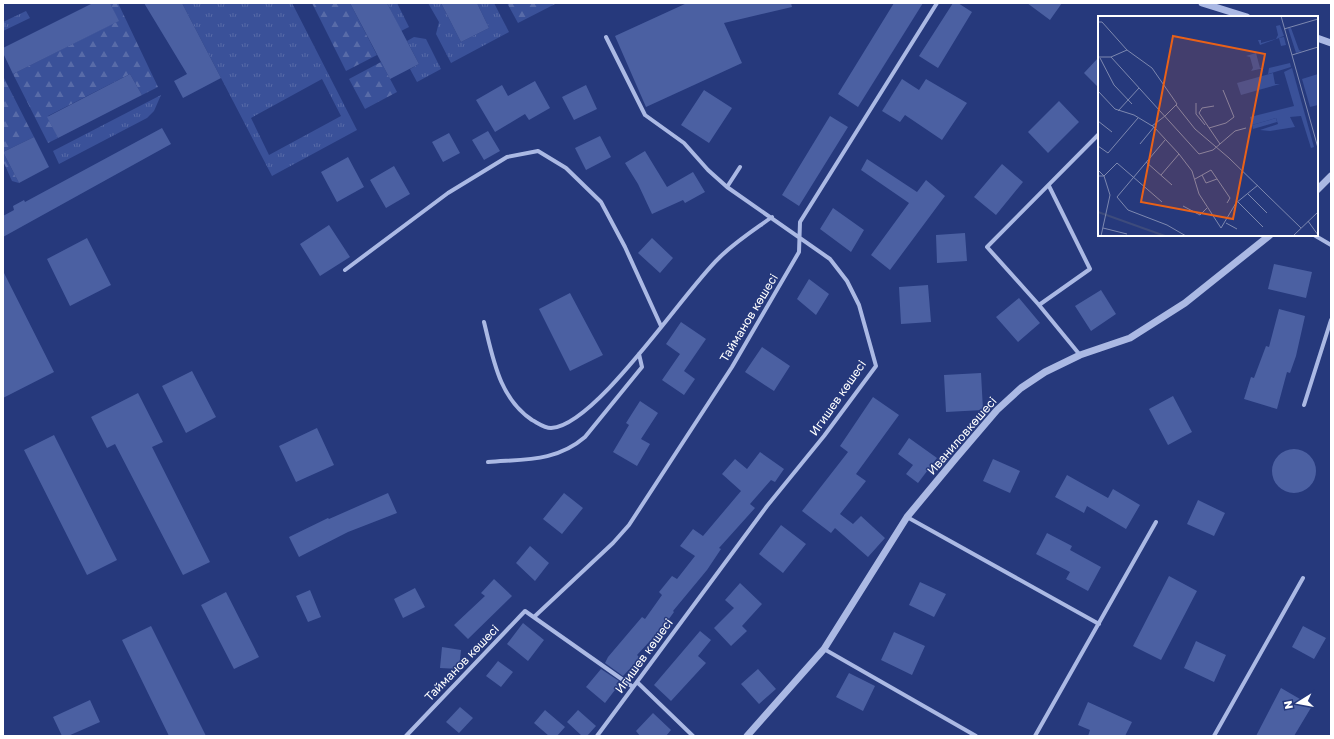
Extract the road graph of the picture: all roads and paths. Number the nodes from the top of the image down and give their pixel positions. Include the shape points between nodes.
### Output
1 (937, 3) edge
2 (1202, 3) edge
3 (1244, 16) edge
4 (606, 37) dead end
5 (1318, 38) edge
6 (1331, 42) edge
7 (1098, 135) edge
8 (740, 167) dead end
9 (1331, 176) edge
10 (1049, 186) junction
11 (727, 187) junction
12 (1318, 189) edge
13 (772, 217) junction
14 (1269, 236) edge
15 (1316, 236) edge
16 (801, 238) junction
17 (1331, 246) edge
18 (346, 270) dead end
19 (1039, 305) junction
20 (1331, 320) edge
21 (484, 322) dead end
22 (660, 326) junction
23 (639, 354) junction
24 (1080, 355) junction
25 (1304, 405) dead end
26 (488, 462) dead end
27 (907, 517) junction
28 (1156, 522) dead end
29 (1302, 578) dead end
30 (534, 617) junction
31 (1099, 624) junction
32 (824, 649) junction
33 (637, 682) junction
34 (633, 687) junction
35 (406, 736) edge
36 (597, 736) edge
37 (693, 736) edge
38 (747, 736) edge
39 (976, 736) edge
40 (1035, 736) edge
41 (1214, 736) edge

1 - 16 street, Тайманов көшесі via 800,222
2 - 3 street
4 - 11 street, Игишев көшесі via 645,115 684,143
5 - 6 street
7 - 10 street
8 - 11 street
9 - 12 street
10 - 19 street via 1090,269
10 - 19 street via 987,247
11 - 13 street, Игишев көшесі
13 - 16 street, Игишев көшесі
13 - 22 street via 718,258
14 - 24 street, Иваниловкөшесі via 1185,303 1130,338
15 - 17 street
16 - 30 street, Тайманов көшесі via 800,252 732,367 629,525
16 - 33 street, Игишев көшесі via 830,259 847,281 859,305 876,366 767,506
18 - 22 street via 448,193 507,157 538,151 566,168 601,202 625,247
19 - 24 street
20 - 25 street
21 - 23 street via 497,372 514,405 527,417 551,428 569,422 581,414
22 - 23 street
23 - 26 street via 642,367 575,446 547,457
24 - 27 street, Иваниловкөшесі via 1045,372 1021,388 976,434
27 - 31 street
27 - 32 street, Иваниловкөшесі
28 - 31 street
29 - 41 street
30 - 34 street
30 - 35 street, Тайманов көшесі via 525,611
31 - 40 street
32 - 38 street, Иваниловкөшесі
32 - 39 street
33 - 34 street, Игишев көшесі
33 - 37 street
34 - 36 street, Игишев көшесі

